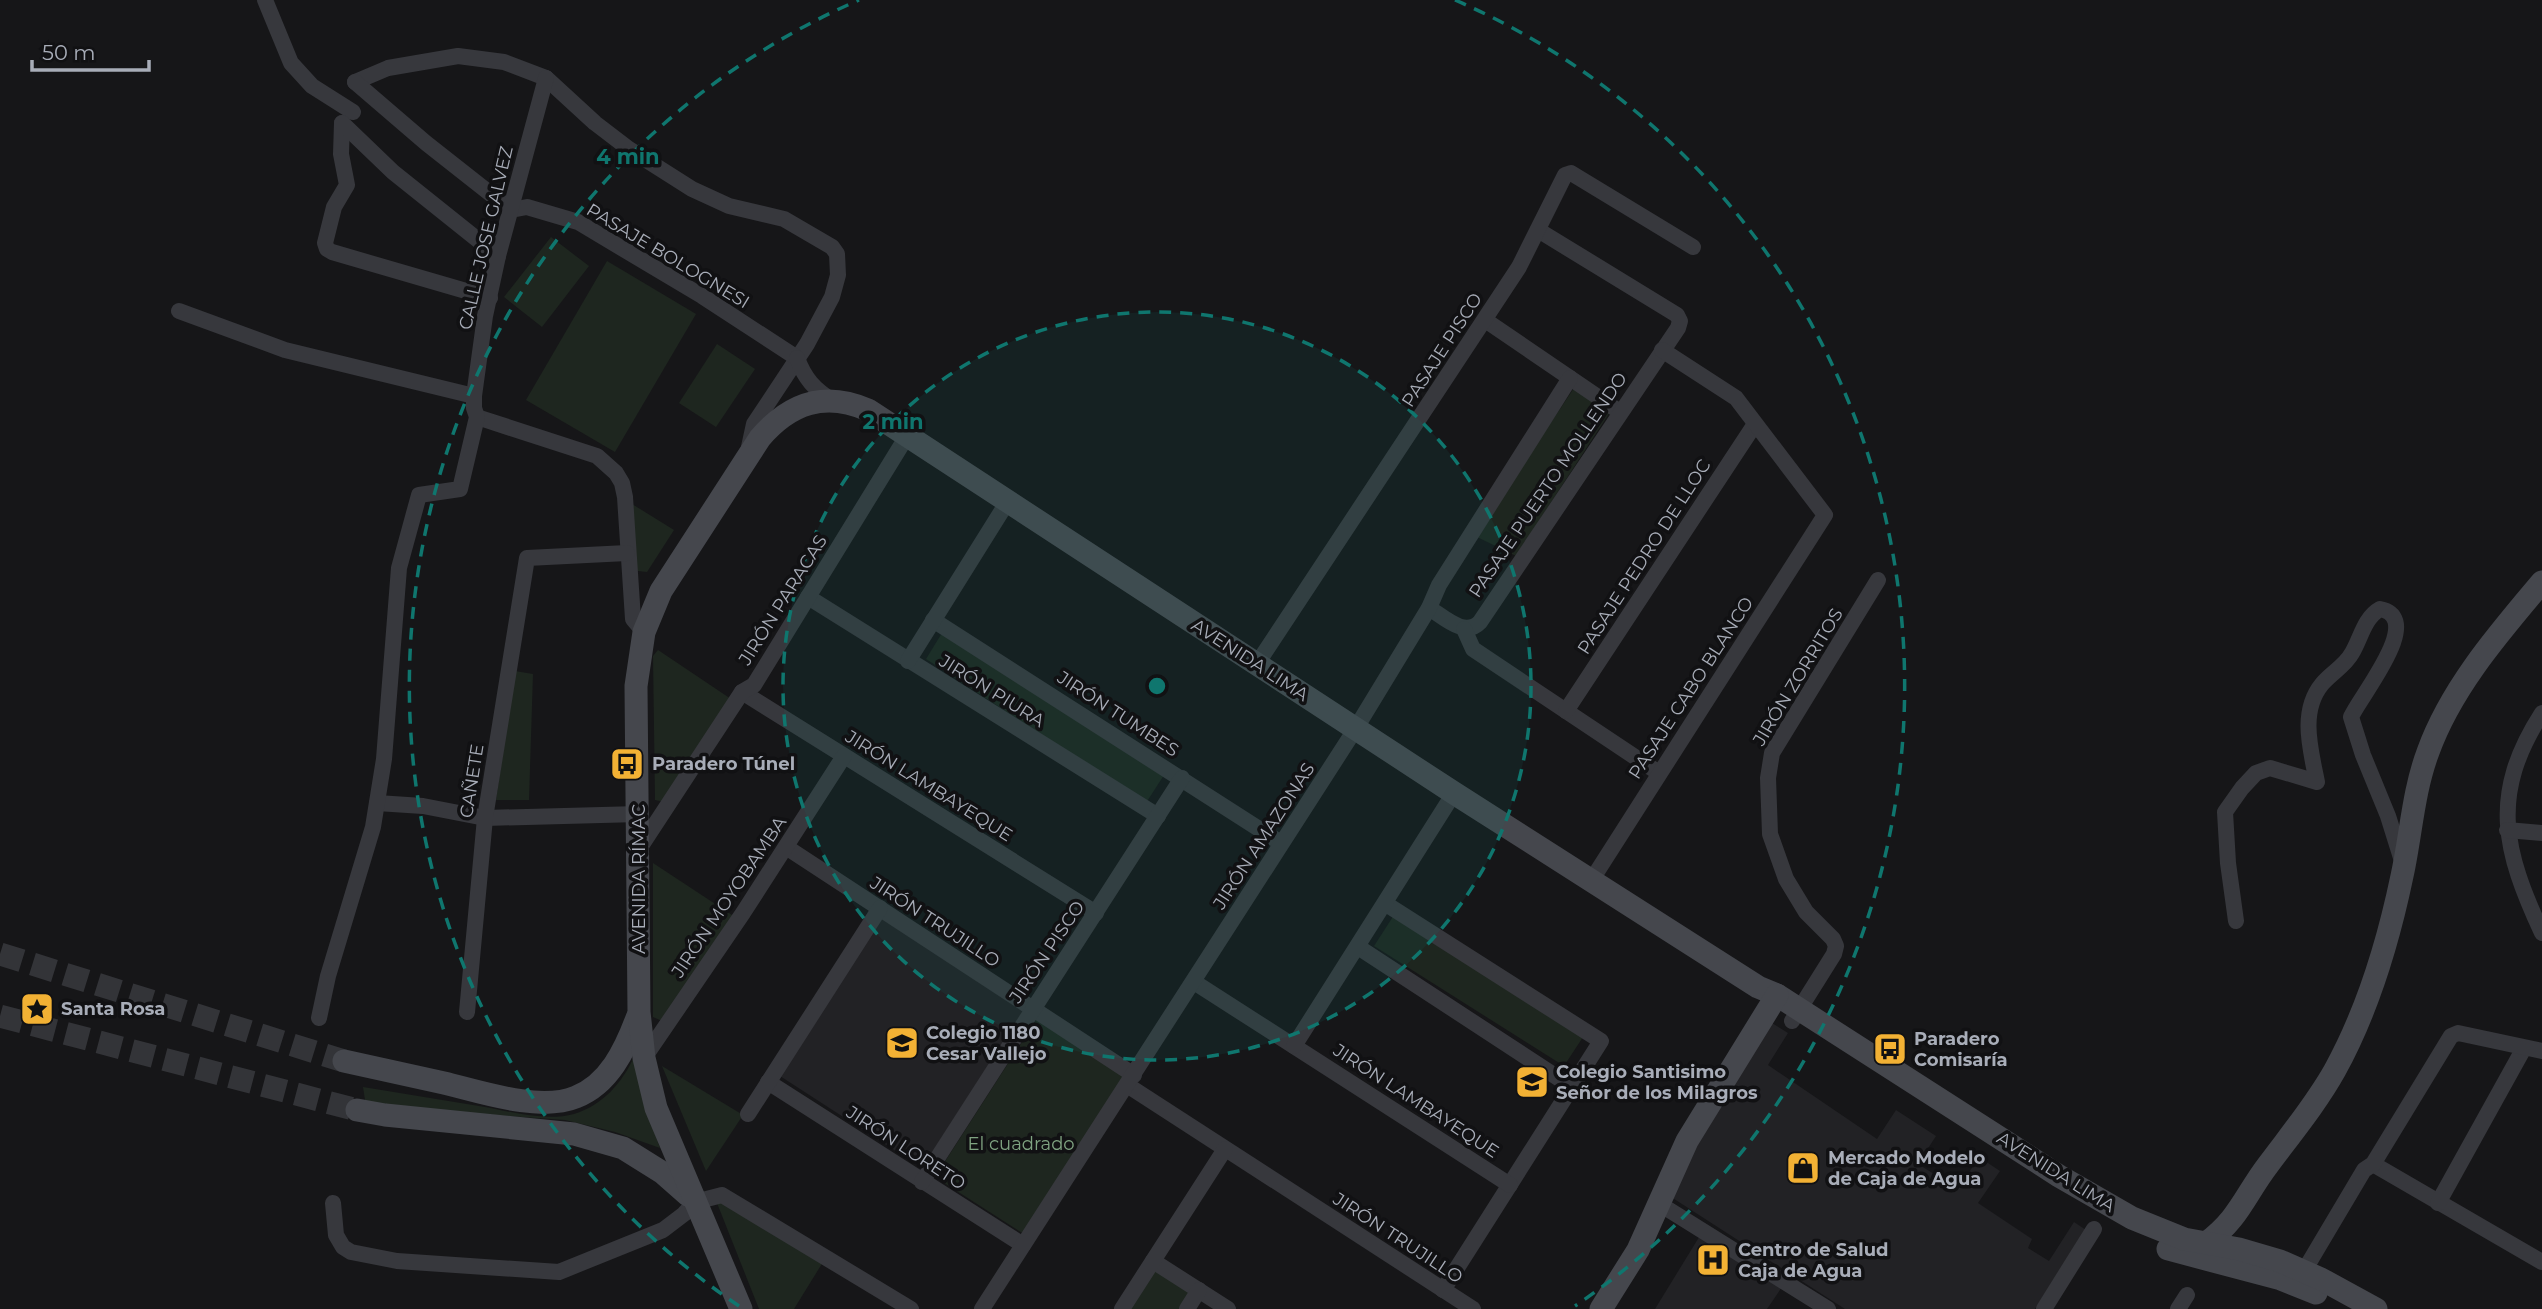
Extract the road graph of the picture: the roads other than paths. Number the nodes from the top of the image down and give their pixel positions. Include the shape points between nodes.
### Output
1 (265, 0) edge
2 (546, 78) junction
3 (355, 82) junction
4 (347, 117) junction
5 (511, 210) junction
6 (1538, 230) junction
7 (1693, 247) dead end
8 (498, 256) junction
9 (489, 298) junction
10 (179, 311) dead end
11 (1485, 320) junction
12 (1662, 350) junction
13 (797, 358) junction
14 (1570, 378) junction
15 (474, 396) junction
16 (833, 401) junction
17 (1620, 412) junction
18 (477, 417) junction
19 (1755, 424) junction
20 (907, 436) junction
21 (746, 460) junction
22 (1008, 501) junction
23 (627, 553) junction
24 (1878, 580) dead end
25 (2542, 582) edge
26 (630, 583) junction
27 (661, 592) junction
28 (808, 597) junction
29 (1429, 608) junction
30 (933, 620) junction
31 (1464, 629) junction
32 (644, 632) junction
33 (908, 661) junction
34 (1257, 664) junction
35 (742, 692) junction
36 (1566, 711) junction
37 (2542, 713) edge
38 (1356, 728) junction
39 (844, 756) junction
40 (1659, 773) junction
41 (1182, 778) junction
42 (1454, 793) junction
43 (377, 803) junction
44 (639, 814) junction
45 (1158, 816) junction
46 (485, 818) junction
47 (2507, 830) junction
48 (2542, 833) edge
49 (1281, 843) junction
50 (786, 847) junction
51 (639, 849) junction
52 (2404, 866) junction
53 (1591, 881) junction
54 (1386, 904) junction
55 (880, 908) junction
56 (1096, 913) junction
57 (2236, 921) dead end
58 (2542, 933) edge
59 (1358, 947) junction
60 (1194, 982) junction
61 (1768, 997) junction
62 (1032, 1009) junction
63 (467, 1012) dead end
64 (639, 1012) junction
65 (1796, 1015) junction
66 (319, 1018) dead end
67 (1294, 1046) junction
68 (2524, 1048) junction
69 (2542, 1051) edge
70 (644, 1058) junction
71 (344, 1061) tunnel mouth
72 (1130, 1080) junction
73 (768, 1082) junction
74 (1573, 1087) junction
75 (357, 1110) tunnel mouth
76 (748, 1114) dead end
77 (1226, 1149) junction
78 (2373, 1164) junction
79 (922, 1182) junction
80 (1510, 1185) junction
81 (695, 1202) junction
82 (333, 1203) dead end
83 (1658, 1203) junction
84 (2438, 1203) junction
85 (2242, 1208) junction
86 (2094, 1229) dead end
87 (2206, 1243) junction
88 (1023, 1245) junction
89 (1153, 1261) junction
90 (2542, 1261) edge
91 (2260, 1264) junction
92 (2304, 1271) junction
93 (1199, 1290) junction
94 (1443, 1290) junction
95 (741, 1309) edge
96 (911, 1309) edge
97 (982, 1309) edge
98 (1122, 1309) edge
99 (1186, 1309) edge
100 (1228, 1309) edge
101 (1473, 1309) edge
102 (1601, 1309) edge
103 (1828, 1309) edge
104 (2044, 1309) edge
105 (2346, 1309) edge
106 (2376, 1309) edge

1 - 4 street via 291,63
2 - 3 street via 504,62 458,56 388,68
2 - 5 street, CALLE JOSE GALVEZ
2 - 13 street via 629,149 692,189 729,206 784,219 832,247 838,275 832,297
3 - 4 street
3 - 5 street
4 - 8 street via 393,172
4 - 9 street via 341,154 347,185 334,207 327,249
5 - 8 street, CALLE JOSE GALVEZ
5 - 13 street, PASAJE BOLOGNESI via 527,207 578,222
6 - 7 street, PASAJE PISCO via 1565,175 1571,173
6 - 11 street, PASAJE PISCO
6 - 12 street, PASAJE PUERTO MOLLENDO via 1677,315 1680,321
8 - 9 street, CALLE JOSE GALVEZ
9 - 15 street, CALLE JOSE GALVEZ
10 - 15 street via 285,350
11 - 14 street
11 - 34 street, PASAJE PISCO
12 - 17 street, PASAJE PUERTO MOLLENDO
12 - 19 street via 1737,398
13 - 16 street via 804,377
13 - 21 street via 754,424
14 - 17 street
14 - 29 street, JIRÓN AMAZONAS
15 - 18 street, CALLE JOSE GALVEZ
16 - 20 main road, AVENIDA LIMA via 868,410
16 - 21 main road, AVENIDA LIMA via 800,406 774,421
17 - 31 street, PASAJE PUERTO MOLLENDO via 1480,622
18 - 23 street via 597,456 608,464 622,483
18 - 43 street, CALLE JOSE GALVEZ via 460,489 419,495 399,568
19 - 36 street, PASAJE PEDRO DE LLOC
19 - 40 street, PASAJE CABO BLANCO via 1825,515
20 - 22 main road, AVENIDA LIMA
20 - 28 street, JIRÓN PARACAS
21 - 27 main road, AVENIDA RÍMAC
22 - 30 street
22 - 34 main road, AVENIDA LIMA
23 - 26 street
23 - 46 street, CAÑETE via 527,558
24 - 65 street, JIRÓN ZORRITOS via 1772,753 1769,765 1770,834 1786,879 1806,912 1836,946
25 - 52 main road via 2474,668 2440,723 2420,775
26 - 27 street via 644,592
26 - 32 street via 633,619
27 - 32 main road, AVENIDA RÍMAC
28 - 33 street, JIRÓN PIURA
28 - 35 street, JIRÓN PARACAS via 754,685
29 - 31 street
29 - 38 street, JIRÓN AMAZONAS
30 - 33 street
30 - 41 street, JIRÓN TUMBES
31 - 36 street via 1473,649
32 - 44 main road, AVENIDA RÍMAC via 636,686
33 - 45 street, JIRÓN PIURA
34 - 38 main road, AVENIDA LIMA
35 - 39 street, JIRÓN LAMBAYEQUE
35 - 51 street, JIRÓN PARACAS
36 - 40 street
37 - 47 street via 2515,771
38 - 42 main road, AVENIDA LIMA
38 - 49 street, JIRÓN AMAZONAS
39 - 50 street, JIRÓN MOYOBAMBA
39 - 56 street, JIRÓN LAMBAYEQUE
40 - 53 street, PASAJE CABO BLANCO
41 - 45 street, JIRÓN PISCO
41 - 49 street, JIRÓN TUMBES
42 - 53 main road, AVENIDA LIMA
42 - 54 street
43 - 46 street
43 - 66 street
44 - 46 street
44 - 51 main road, AVENIDA RÍMAC
45 - 56 street, JIRÓN PISCO
46 - 63 street, CAÑETE
47 - 48 street
47 - 58 street via 2523,893
49 - 60 street, JIRÓN AMAZONAS
50 - 55 street, JIRÓN TRUJILLO
50 - 70 street, JIRÓN MOYOBAMBA
51 - 64 main road, AVENIDA RÍMAC
52 - 57 street via 2351,717 2387,658 2396,631 2395,617 2380,609 2370,617 2351,656 2319,688 2310,708 2308,738 2317,782 2270,768 2256,774 2225,812
52 - 85 main road via 2380,963 2346,1047 2319,1096
53 - 61 main road, AVENIDA LIMA
54 - 59 street
54 - 74 street via 1601,1041
55 - 62 street, JIRÓN TRUJILLO
55 - 73 street
56 - 62 street, JIRÓN PISCO
59 - 67 street
59 - 74 street
60 - 67 street, JIRÓN LAMBAYEQUE
60 - 72 street, JIRÓN AMAZONAS
61 - 65 main road, AVENIDA LIMA
61 - 83 main road via 1686,1141
62 - 72 street, JIRÓN TRUJILLO
62 - 79 street, JIRÓN PISCO
64 - 70 main road, AVENIDA RÍMAC
64 - 71 main road via 619,1059 595,1086 574,1098 516,1100
65 - 87 main road, AVENIDA LIMA via 2096,1199 2158,1230
65 - 91 main road, AVENIDA LIMA via 2125,1231 2186,1255
67 - 80 street, JIRÓN LAMBAYEQUE
68 - 69 street
68 - 78 street via 2458,1033 2448,1040
68 - 84 street
70 - 81 main road, AVENIDA RÍMAC via 656,1108
72 - 77 street, JIRÓN TRUJILLO
72 - 88 street, JIRÓN AMAZONAS
73 - 76 street
73 - 79 street, JIRÓN LORETO
74 - 80 street
75 - 81 main road via 574,1134 632,1153
77 - 89 street
77 - 94 street, JIRÓN TRUJILLO
78 - 84 street
78 - 92 street via 2364,1170
79 - 88 street, JIRÓN LORETO
80 - 94 street
81 - 82 street via 663,1230 559,1272 397,1261 351,1252 336,1235
81 - 95 main road, AVENIDA RÍMAC
81 - 96 street via 722,1195
83 - 102 main road via 1638,1250
83 - 103 street
84 - 90 street
85 - 87 main road
85 - 91 main road
86 - 104 street
87 - 91 main road, AVENIDA LIMA
88 - 97 street, JIRÓN AMAZONAS
89 - 93 street
89 - 98 street
91 - 92 main road, AVENIDA LIMA
91 - 105 main road, AVENIDA LIMA
92 - 106 main road, AVENIDA LIMA
93 - 99 street
93 - 100 street
94 - 101 street, JIRÓN TRUJILLO

